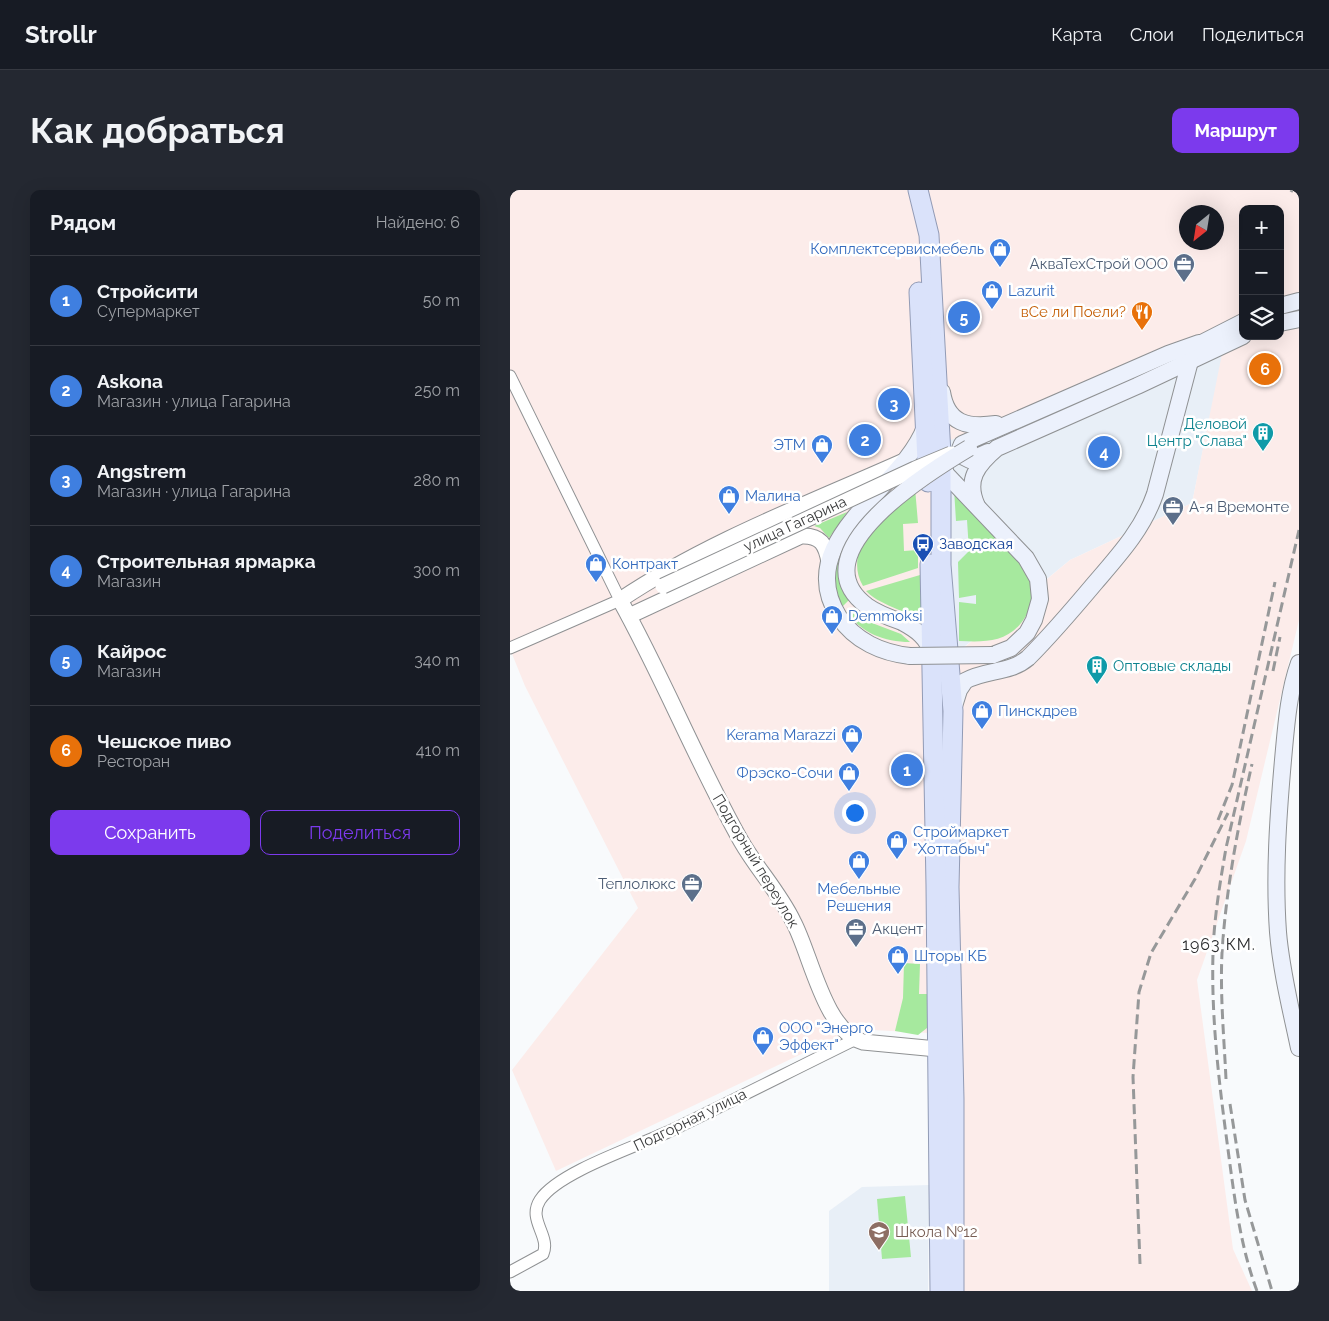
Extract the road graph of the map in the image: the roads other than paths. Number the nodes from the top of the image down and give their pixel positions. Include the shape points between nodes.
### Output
1 (905, 190) edge
2 (918, 190) edge
3 (1299, 301) edge
4 (1284, 305) edge
5 (1299, 318) edge
6 (1284, 322) edge
7 (1239, 324) edge
8 (1239, 338) edge
9 (1199, 343) junction
10 (937, 358) junction
11 (1190, 361) junction
12 (510, 376) edge
13 (927, 415) junction
14 (1013, 422) junction
15 (969, 448) junction
16 (997, 448) junction
17 (941, 454) junction
18 (908, 460) junction
19 (977, 506) junction
20 (830, 562) junction
21 (620, 600) junction
22 (629, 616) junction
23 (510, 648) edge
24 (932, 657) junction
25 (1299, 663) edge
26 (953, 711) junction
27 (854, 1040) junction
28 (1299, 1048) edge
29 (937, 1049) junction
30 (510, 1272) edge
31 (940, 1291) edge
32 (954, 1291) edge

1 - 13 main road via 916,233
2 - 10 main road via 929,235
3 - 4 main road
5 - 6 main road
7 - 9 main road
8 - 11 main road
9 - 14 main road
9 - 15 main road via 1172,361 1134,379
10 - 14 main road via 949,414 974,426
10 - 17 main road
11 - 16 main road
11 - 26 main road via 1155,494 1142,524 1028,658 1009,669 965,681
12 - 21 street
13 - 18 main road via 920,440
13 - 24 main road
14 - 16 main road via 962,444 960,452 970,460
15 - 21 street, улица Гагарина, bridge via 915,469 662,586
15 - 24 main road, bridge via 924,475 889,502 866,529 851,554 848,566 856,596 874,610 902,622 921,635 930,647
16 - 19 main road via 981,462 972,478
17 - 19 main road via 946,474
17 - 26 main road via 942,565
18 - 20 main road via 842,533
18 - 21 street via 658,574
19 - 20 main road, bridge via 1026,558 1035,571 1040,589 1038,608 1026,633 1016,644 998,654 910,656 870,645 851,631 834,607 828,582
20 - 22 street via 820,540 801,536
21 - 22 street, Подгорный переулок
21 - 23 street, улица Гагарина
22 - 27 street, Подгорный переулок via 742,843 794,922 827,1004
24 - 29 main road
25 - 28 main road via 1285,741 1278,870 1278,932
26 - 32 main road via 949,887
27 - 29 street
27 - 30 street, Подгорная улица via 567,1177 546,1193 537,1205 535,1219 545,1245 543,1254
29 - 31 main road

